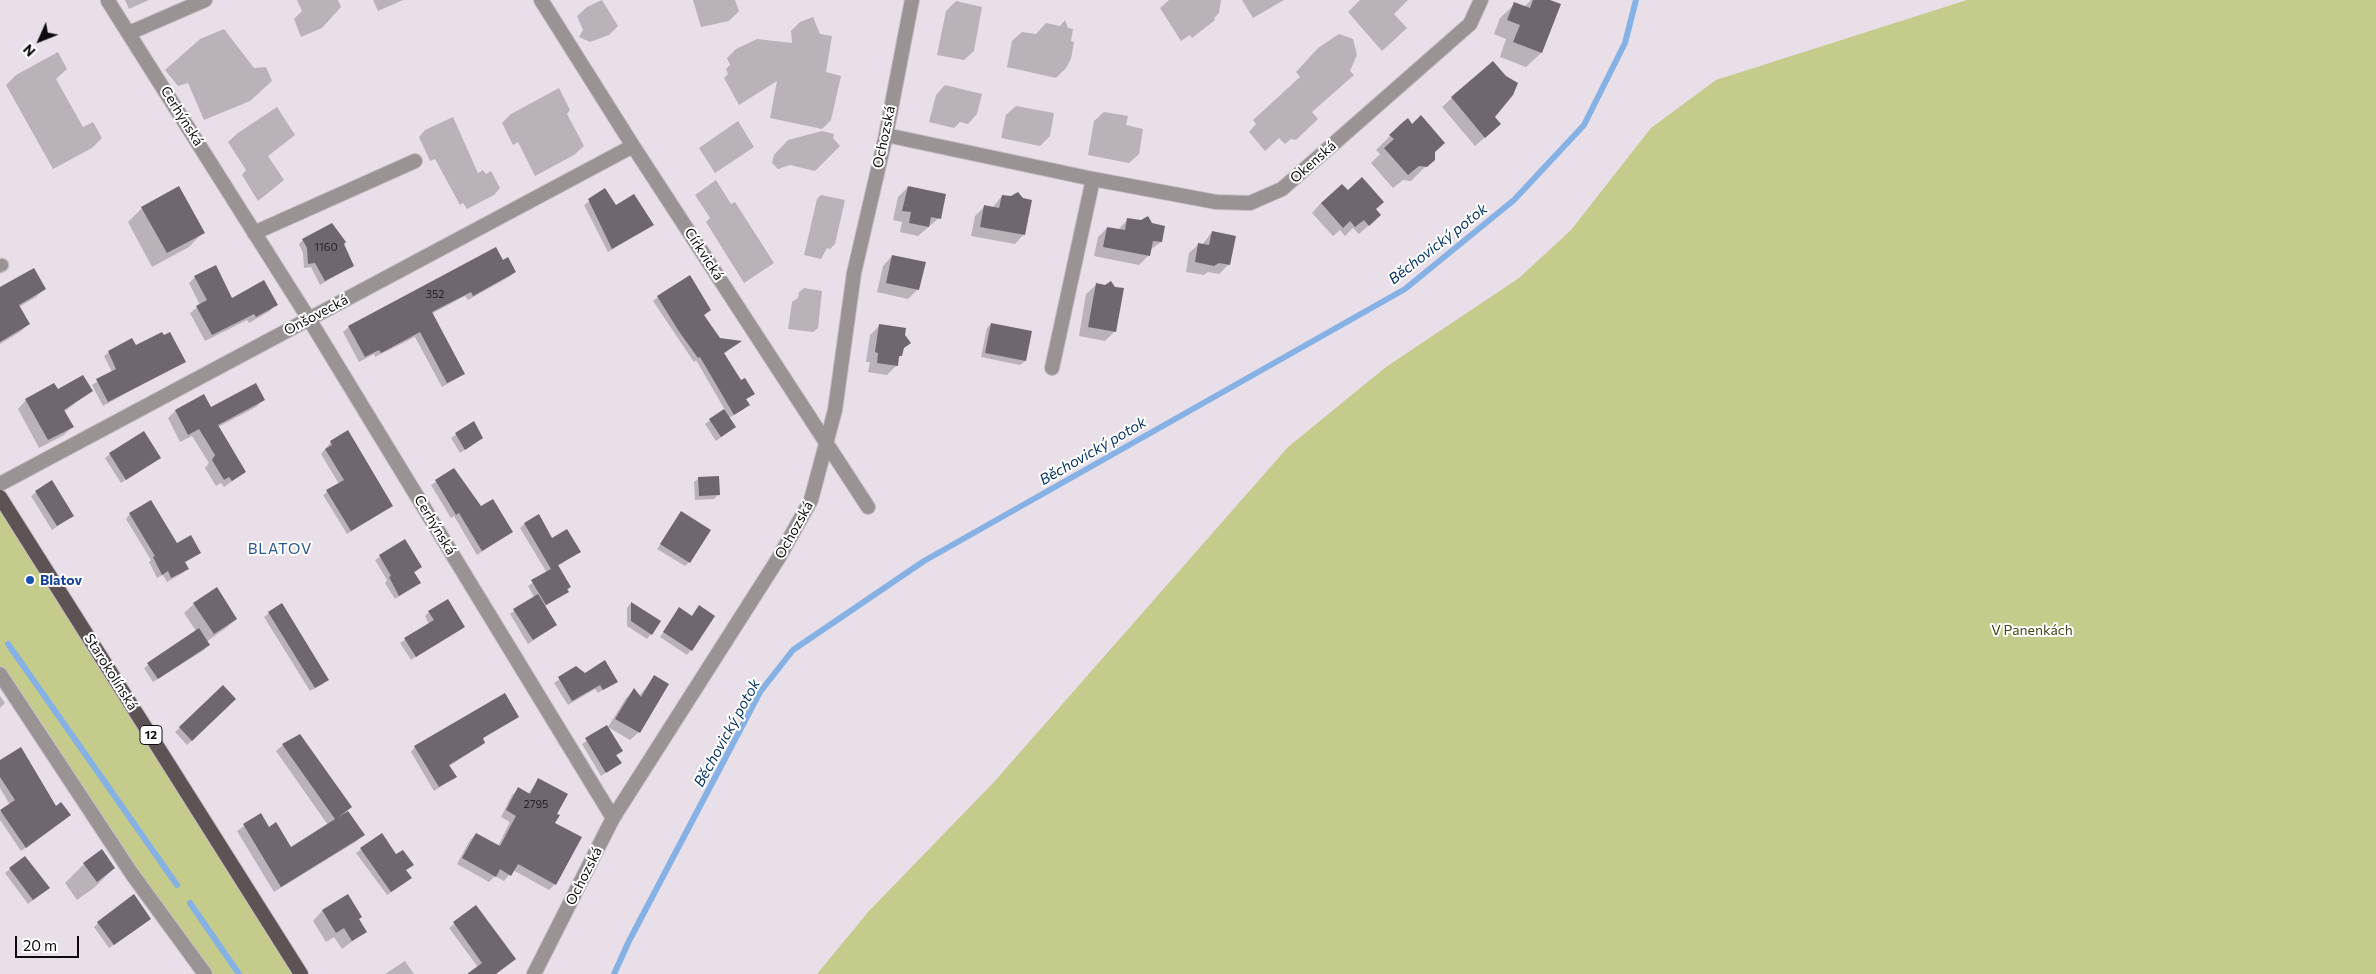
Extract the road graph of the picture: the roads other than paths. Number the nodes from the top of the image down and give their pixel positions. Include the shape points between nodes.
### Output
1 (108, 0) edge
2 (205, 0) edge
3 (541, 0) edge
4 (912, 0) edge
5 (1481, 0) edge
6 (129, 33) junction
7 (886, 135) junction
8 (633, 146) junction
9 (415, 161) dead end
10 (1093, 179) junction
11 (254, 233) junction
12 (309, 318) junction
13 (1052, 368) dead end
14 (826, 442) junction
15 (0, 484) edge
16 (0, 496) edge
17 (868, 507) dead end
18 (0, 674) edge
19 (613, 818) junction
20 (205, 974) edge
21 (301, 974) edge
22 (534, 974) edge

1 - 6 street, Cerhýnská
2 - 6 street
3 - 8 street, Církvická
4 - 7 street, Ochozská
5 - 10 street, Okenská via 1470,24 1282,189 1250,203 1216,202
6 - 11 street, Cerhýnská
7 - 10 street, Okenská
7 - 14 street, Ochozská via 854,274 834,410
8 - 12 street, Onšovecká
8 - 14 street, Církvická
9 - 11 street
10 - 13 street
11 - 12 street, Cerhýnská
12 - 15 street, Onšovecká
12 - 19 street, Cerhýnská
14 - 17 street, Církvická
14 - 19 street, Ochozská via 812,500
16 - 21 main road, Starokolínská / 12
18 - 20 street via 132,874
19 - 22 street, Ochozská

